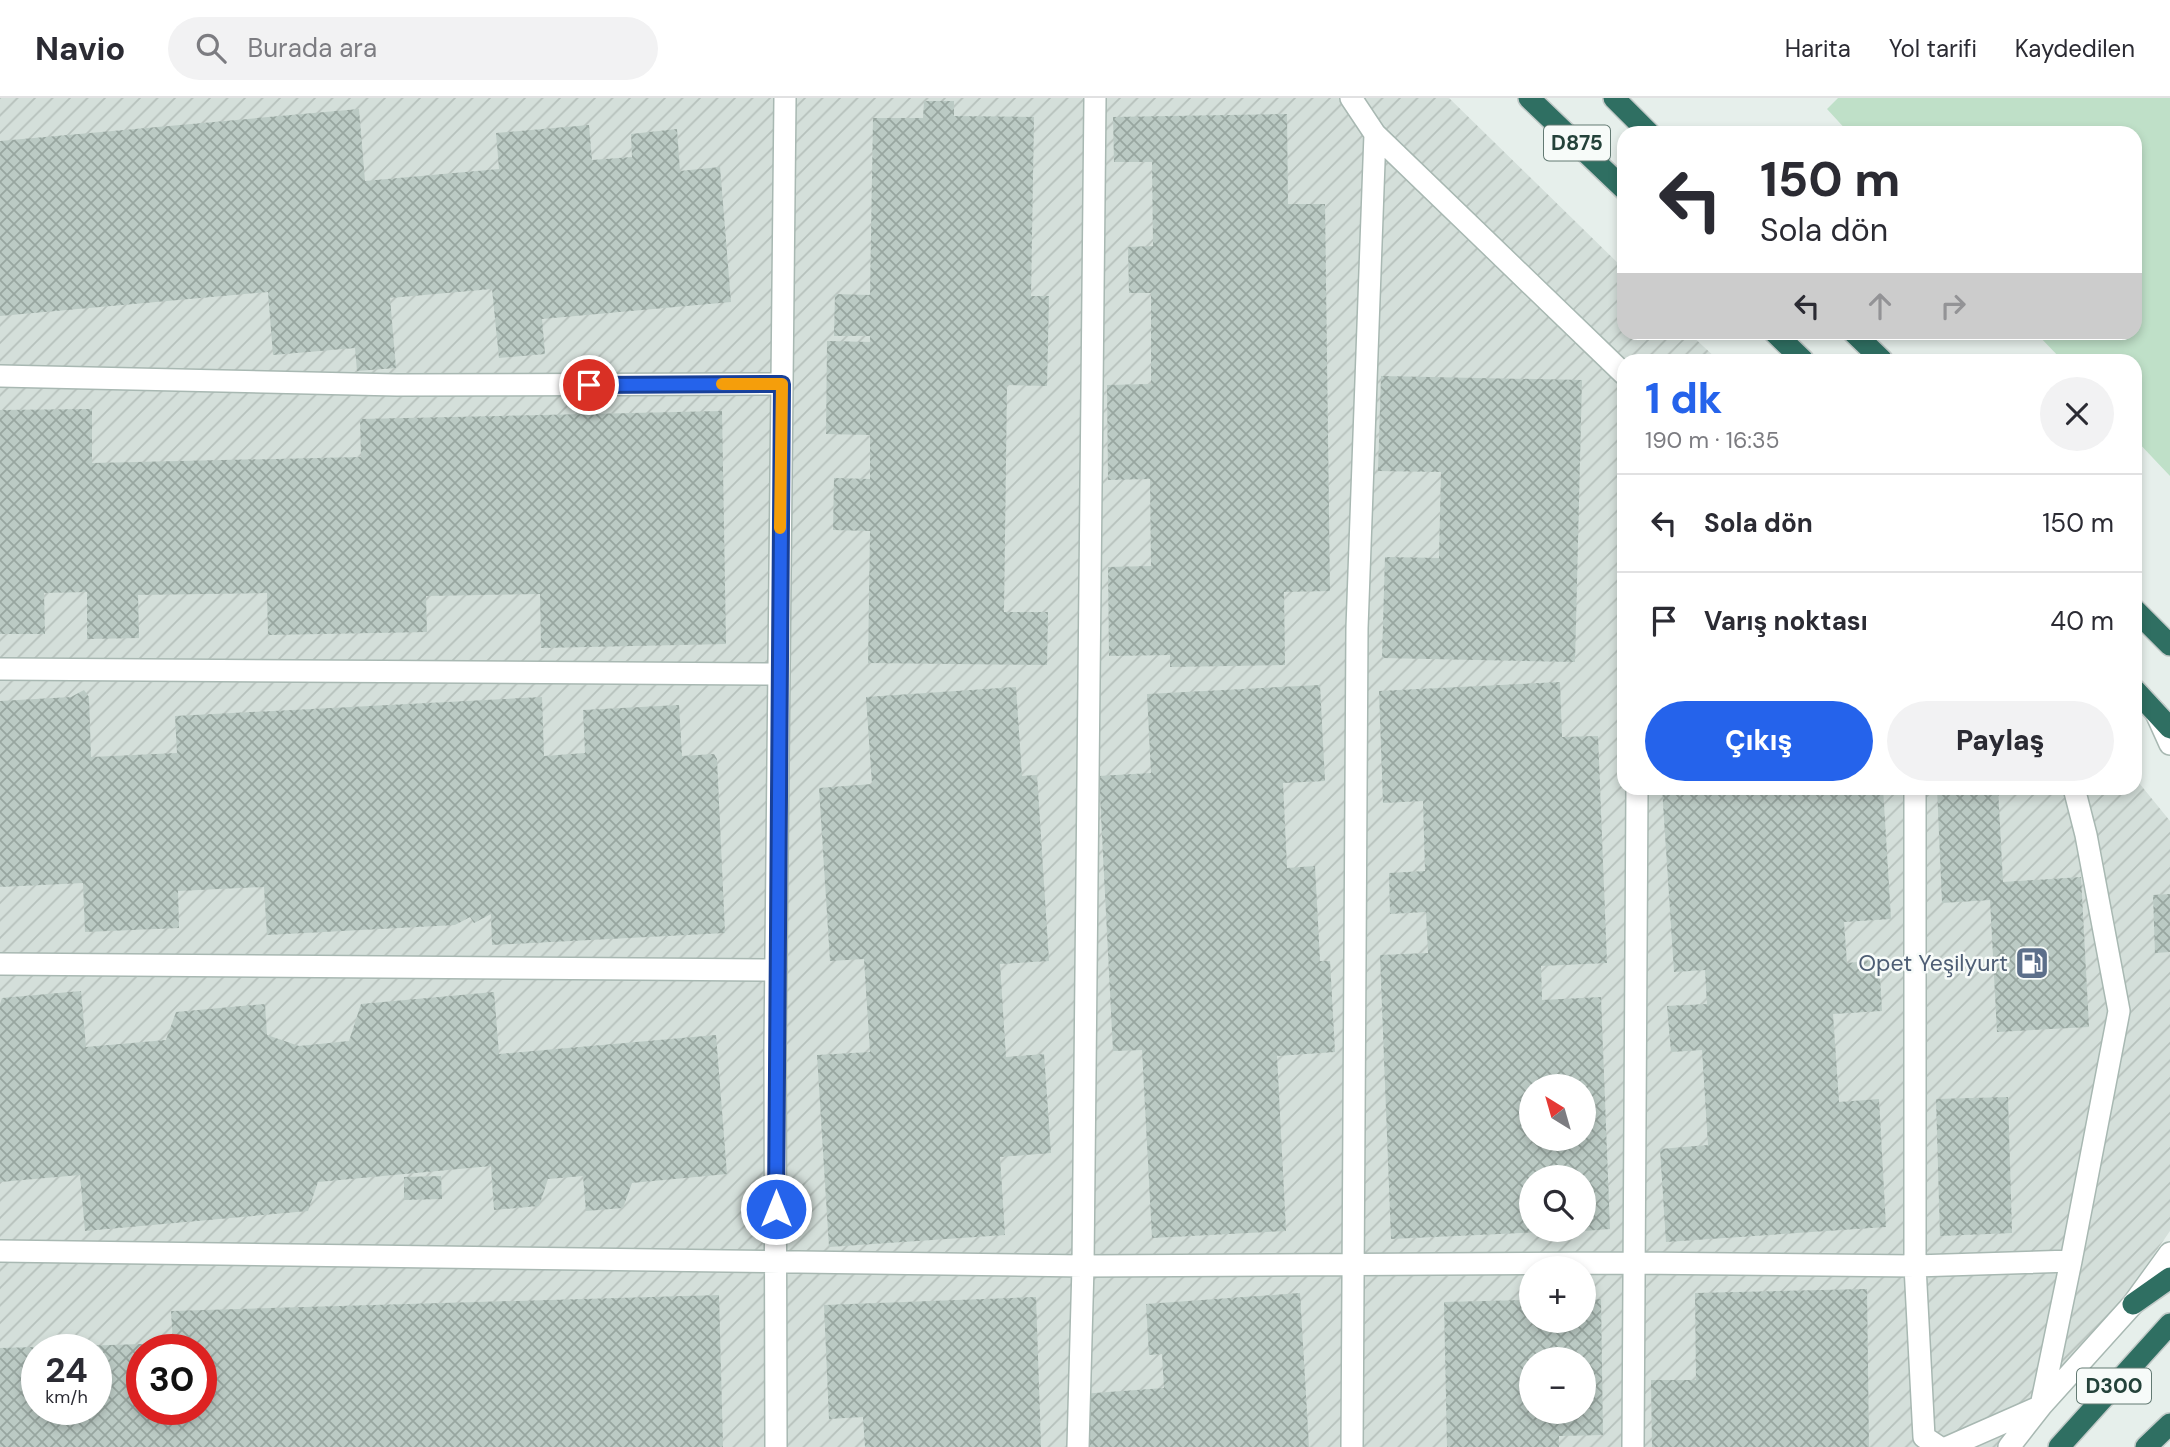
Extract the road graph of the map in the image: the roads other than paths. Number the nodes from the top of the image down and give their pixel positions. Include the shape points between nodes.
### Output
1 (785, 98) edge
2 (1095, 98) edge
3 (1351, 98) edge
4 (1529, 98) edge
5 (1614, 98) edge
6 (1643, 126) edge
7 (1375, 134) junction
8 (1617, 182) edge
9 (1782, 340) edge
10 (1861, 340) edge
11 (1797, 354) edge
12 (1876, 354) edge
13 (1617, 367) edge
14 (0, 376) edge
15 (782, 384) junction
16 (2142, 617) edge
17 (2170, 645) edge
18 (0, 669) edge
19 (779, 674) junction
20 (2142, 697) edge
21 (2155, 711) junction
22 (2170, 728) edge
23 (2170, 744) edge
24 (1637, 795) edge
25 (1915, 795) edge
26 (2076, 795) edge
27 (0, 964) edge
28 (776, 970) junction
29 (0, 1251) edge
30 (2170, 1253) edge
31 (2071, 1261) junction
32 (776, 1263) junction
33 (1635, 1263) junction
34 (1353, 1264) junction
35 (1083, 1266) junction
36 (1915, 1266) junction
37 (2170, 1278) edge
38 (2133, 1304) junction
39 (2170, 1324) edge
40 (2041, 1406) junction
41 (2170, 1423) edge
42 (776, 1447) edge
43 (1078, 1447) edge
44 (1352, 1447) edge
45 (1633, 1447) edge
46 (1939, 1447) edge
47 (1948, 1447) edge
48 (2010, 1447) edge
49 (2059, 1447) edge
50 (2146, 1447) edge

1 - 15 street
2 - 35 street
3 - 7 street
4 - 8 highway, D875
5 - 6 highway, D875
7 - 13 street
7 - 34 street via 1357,628
9 - 11 highway
10 - 12 highway
14 - 15 street via 397,385
15 - 19 street
16 - 17 highway
18 - 19 street
19 - 28 street
20 - 21 highway
21 - 22 highway
21 - 23 street
24 - 33 street
25 - 36 street
26 - 31 street via 2119,1011
27 - 28 street
28 - 32 street
29 - 32 street
30 - 38 street
31 - 36 street
31 - 40 street
32 - 35 street
32 - 42 street
33 - 34 street
33 - 36 street
33 - 45 street
34 - 35 street
34 - 44 street
35 - 43 street
36 - 46 street via 1924,1437
37 - 38 highway
38 - 40 street
39 - 49 highway, D300
40 - 47 street
40 - 48 street
41 - 50 highway

